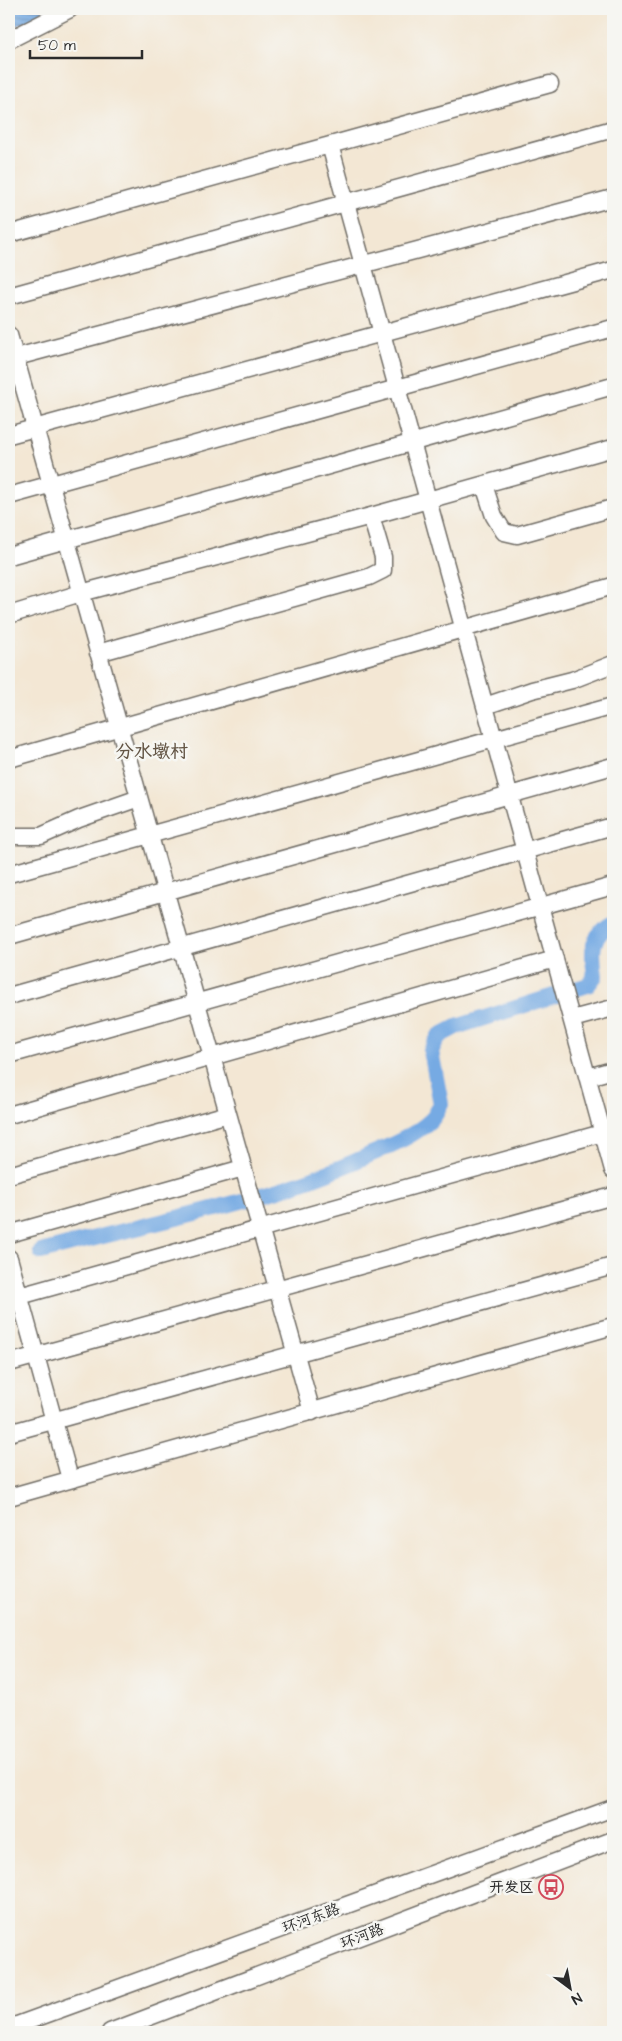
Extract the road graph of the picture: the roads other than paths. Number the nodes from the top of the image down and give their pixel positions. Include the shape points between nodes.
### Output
1 (70, 9) edge
2 (9, 40) edge
3 (550, 84) dead end
4 (613, 129) edge
5 (330, 145) junction
6 (613, 198) edge
7 (346, 203) junction
8 (9, 234) edge
9 (363, 265) junction
10 (613, 270) edge
11 (9, 296) edge
12 (613, 328) edge
13 (382, 333) junction
14 (9, 335) edge
15 (12, 358) edge
16 (613, 386) edge
17 (397, 388) junction
18 (35, 428) junction
19 (9, 436) edge
20 (412, 442) junction
21 (613, 448) edge
22 (51, 484) junction
23 (484, 485) junction
24 (9, 496) edge
25 (428, 500) junction
26 (613, 508) edge
27 (371, 516) junction
28 (66, 539) junction
29 (9, 556) edge
30 (613, 586) edge
31 (81, 593) junction
32 (9, 615) edge
33 (464, 630) junction
34 (98, 653) junction
35 (613, 664) edge
36 (485, 706) junction
37 (613, 706) edge
38 (119, 728) junction
39 (494, 739) junction
40 (9, 760) edge
41 (613, 766) edge
42 (510, 795) junction
43 (139, 798) junction
44 (613, 826) edge
45 (149, 835) junction
46 (9, 836) edge
47 (525, 851) junction
48 (9, 874) edge
49 (613, 886) edge
50 (166, 892) junction
51 (540, 906) junction
52 (9, 936) edge
53 (181, 947) junction
54 (555, 960) junction
55 (9, 996) edge
56 (197, 1003) junction
57 (613, 1008) edge
58 (570, 1015) junction
59 (9, 1055) edge
60 (212, 1058) junction
61 (613, 1070) edge
62 (588, 1077) junction
63 (228, 1114) junction
64 (9, 1115) edge
65 (608, 1131) edge
66 (613, 1170) edge
67 (245, 1174) junction
68 (9, 1175) edge
69 (613, 1196) edge
70 (258, 1221) junction
71 (9, 1234) edge
72 (9, 1258) edge
73 (613, 1266) edge
74 (277, 1289) junction
75 (14, 1298) edge
76 (613, 1326) edge
77 (296, 1355) junction
78 (36, 1356) junction
79 (9, 1363) edge
80 (312, 1412) junction
81 (54, 1421) junction
82 (9, 1433) edge
83 (70, 1480) junction
84 (9, 1497) edge
85 (613, 1808) edge
86 (613, 1840) edge
87 (9, 2028) edge
88 (110, 2032) edge

1 - 2 street
3 - 5 street
4 - 7 street
5 - 7 street
5 - 8 street
6 - 9 street
7 - 9 street
7 - 11 street
9 - 13 street
9 - 15 street
10 - 13 street
12 - 17 street
13 - 17 street
13 - 18 street
14 - 15 street
15 - 18 street
16 - 20 street
17 - 20 street
17 - 22 street
18 - 19 street
18 - 22 street
20 - 25 street
20 - 28 street
21 - 23 street
22 - 24 street
22 - 28 street
23 - 25 street
23 - 26 street via 494,516 504,532 517,535
25 - 27 street
25 - 33 street
27 - 31 street
27 - 34 street via 383,557 383,570 369,577
28 - 29 street
28 - 31 street
30 - 33 street
31 - 32 street
31 - 34 street
33 - 36 street
33 - 38 street
34 - 38 street
35 - 36 street
36 - 39 street
37 - 39 street
38 - 40 street
38 - 43 street
39 - 42 street
39 - 45 street
41 - 42 street
42 - 47 street
42 - 50 street
43 - 45 street
43 - 46 street via 41,836
44 - 47 street
45 - 48 street
45 - 50 street
47 - 51 street
47 - 53 street
49 - 51 street
50 - 52 street
50 - 53 street
51 - 54 street
51 - 56 street
53 - 55 street
53 - 56 street
54 - 58 street
54 - 60 street
56 - 59 street
56 - 60 street
57 - 58 street
58 - 62 street
60 - 63 street
60 - 64 street
61 - 62 street
62 - 65 street
63 - 67 street
63 - 68 street
65 - 66 street
65 - 70 street
67 - 70 street
67 - 71 street
69 - 74 street
70 - 74 street
70 - 75 street
72 - 75 street
73 - 77 street
74 - 77 street
74 - 78 street
75 - 78 street
76 - 80 street
77 - 80 street
77 - 81 street
78 - 79 street
78 - 81 street
80 - 83 street
81 - 82 street
81 - 83 street
83 - 84 street
85 - 87 street, 环河东路
86 - 88 street, 环河路

